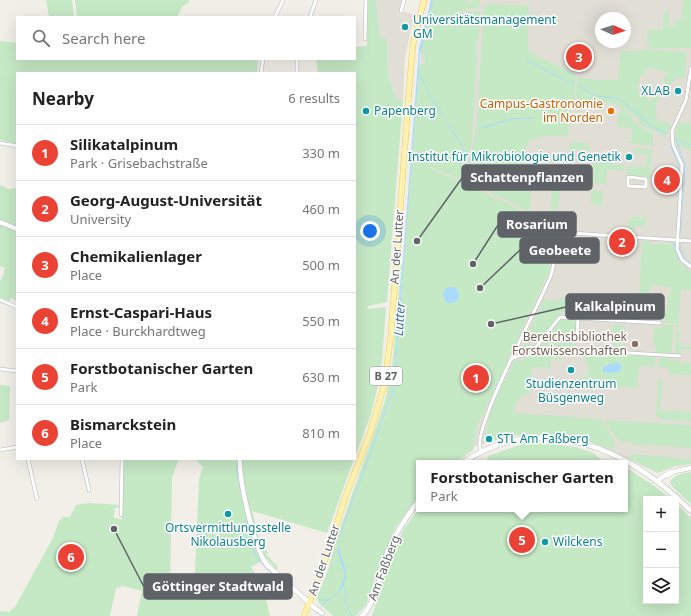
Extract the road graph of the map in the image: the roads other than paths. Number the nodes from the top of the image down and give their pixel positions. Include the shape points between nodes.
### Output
1 (283, 0) edge
2 (316, 0) edge
3 (366, 0) edge
4 (404, 0) edge
5 (424, 0) edge
6 (401, 11) dead end
7 (275, 16) edge
8 (310, 16) edge
9 (365, 39) dead end
10 (263, 60) edge
11 (296, 60) edge
12 (691, 68) edge
13 (261, 72) edge
14 (296, 72) edge
15 (0, 143) edge
16 (16, 146) edge
17 (646, 179) joint
18 (0, 222) edge
19 (558, 224) dead end
20 (16, 229) edge
21 (557, 232) junction
22 (677, 241) junction
23 (691, 241) edge
24 (691, 267) edge
25 (0, 300) edge
26 (16, 307) edge
27 (578, 318) junction
28 (660, 323) dead end
29 (577, 337) dead end
30 (536, 347) junction
31 (680, 356) dead end
32 (513, 358) junction
33 (0, 369) edge
34 (16, 371) edge
35 (16, 447) edge
36 (0, 450) edge
37 (481, 451) junction
38 (28, 460) edge
39 (82, 460) edge
40 (122, 460) edge
41 (240, 460) edge
42 (466, 460) edge
43 (622, 460) edge
44 (628, 463) edge
45 (691, 468) edge
46 (658, 483) junction
47 (89, 490) dead end
48 (37, 499) dead end
49 (416, 505) edge
50 (691, 511) edge
51 (121, 515) dead end
52 (309, 603) junction
53 (324, 614) edge
54 (304, 616) edge
55 (362, 616) edge

1 - 7 street
2 - 8 street
3 - 9 street
4 - 6 street
5 - 52 main road, An der Lutter / B 27 via 413,44 391,334 385,382 371,430
10 - 13 street
11 - 14 street
12 - 22 street via 686,100 672,131 673,145 680,159 682,171
15 - 16 street
17 - 17 street via 646,187 628,186 628,177
18 - 20 street
19 - 21 street
21 - 22 street
21 - 32 street via 552,273
22 - 23 street
22 - 24 street via 680,256 684,263
25 - 26 street
27 - 28 street
27 - 29 street
27 - 30 street via 560,317
30 - 31 street
30 - 32 street via 530,346 524,354
32 - 37 street via 482,428
33 - 34 street
35 - 36 street
37 - 42 street
37 - 43 street via 505,442 538,437 572,440
38 - 48 street
39 - 47 street
40 - 51 street
41 - 52 street via 249,512 260,552 268,565
44 - 46 street
45 - 46 street via 675,472
46 - 50 street
49 - 55 street, Am Faßberg via 393,541 370,607
52 - 53 street
52 - 54 main road, B 27

